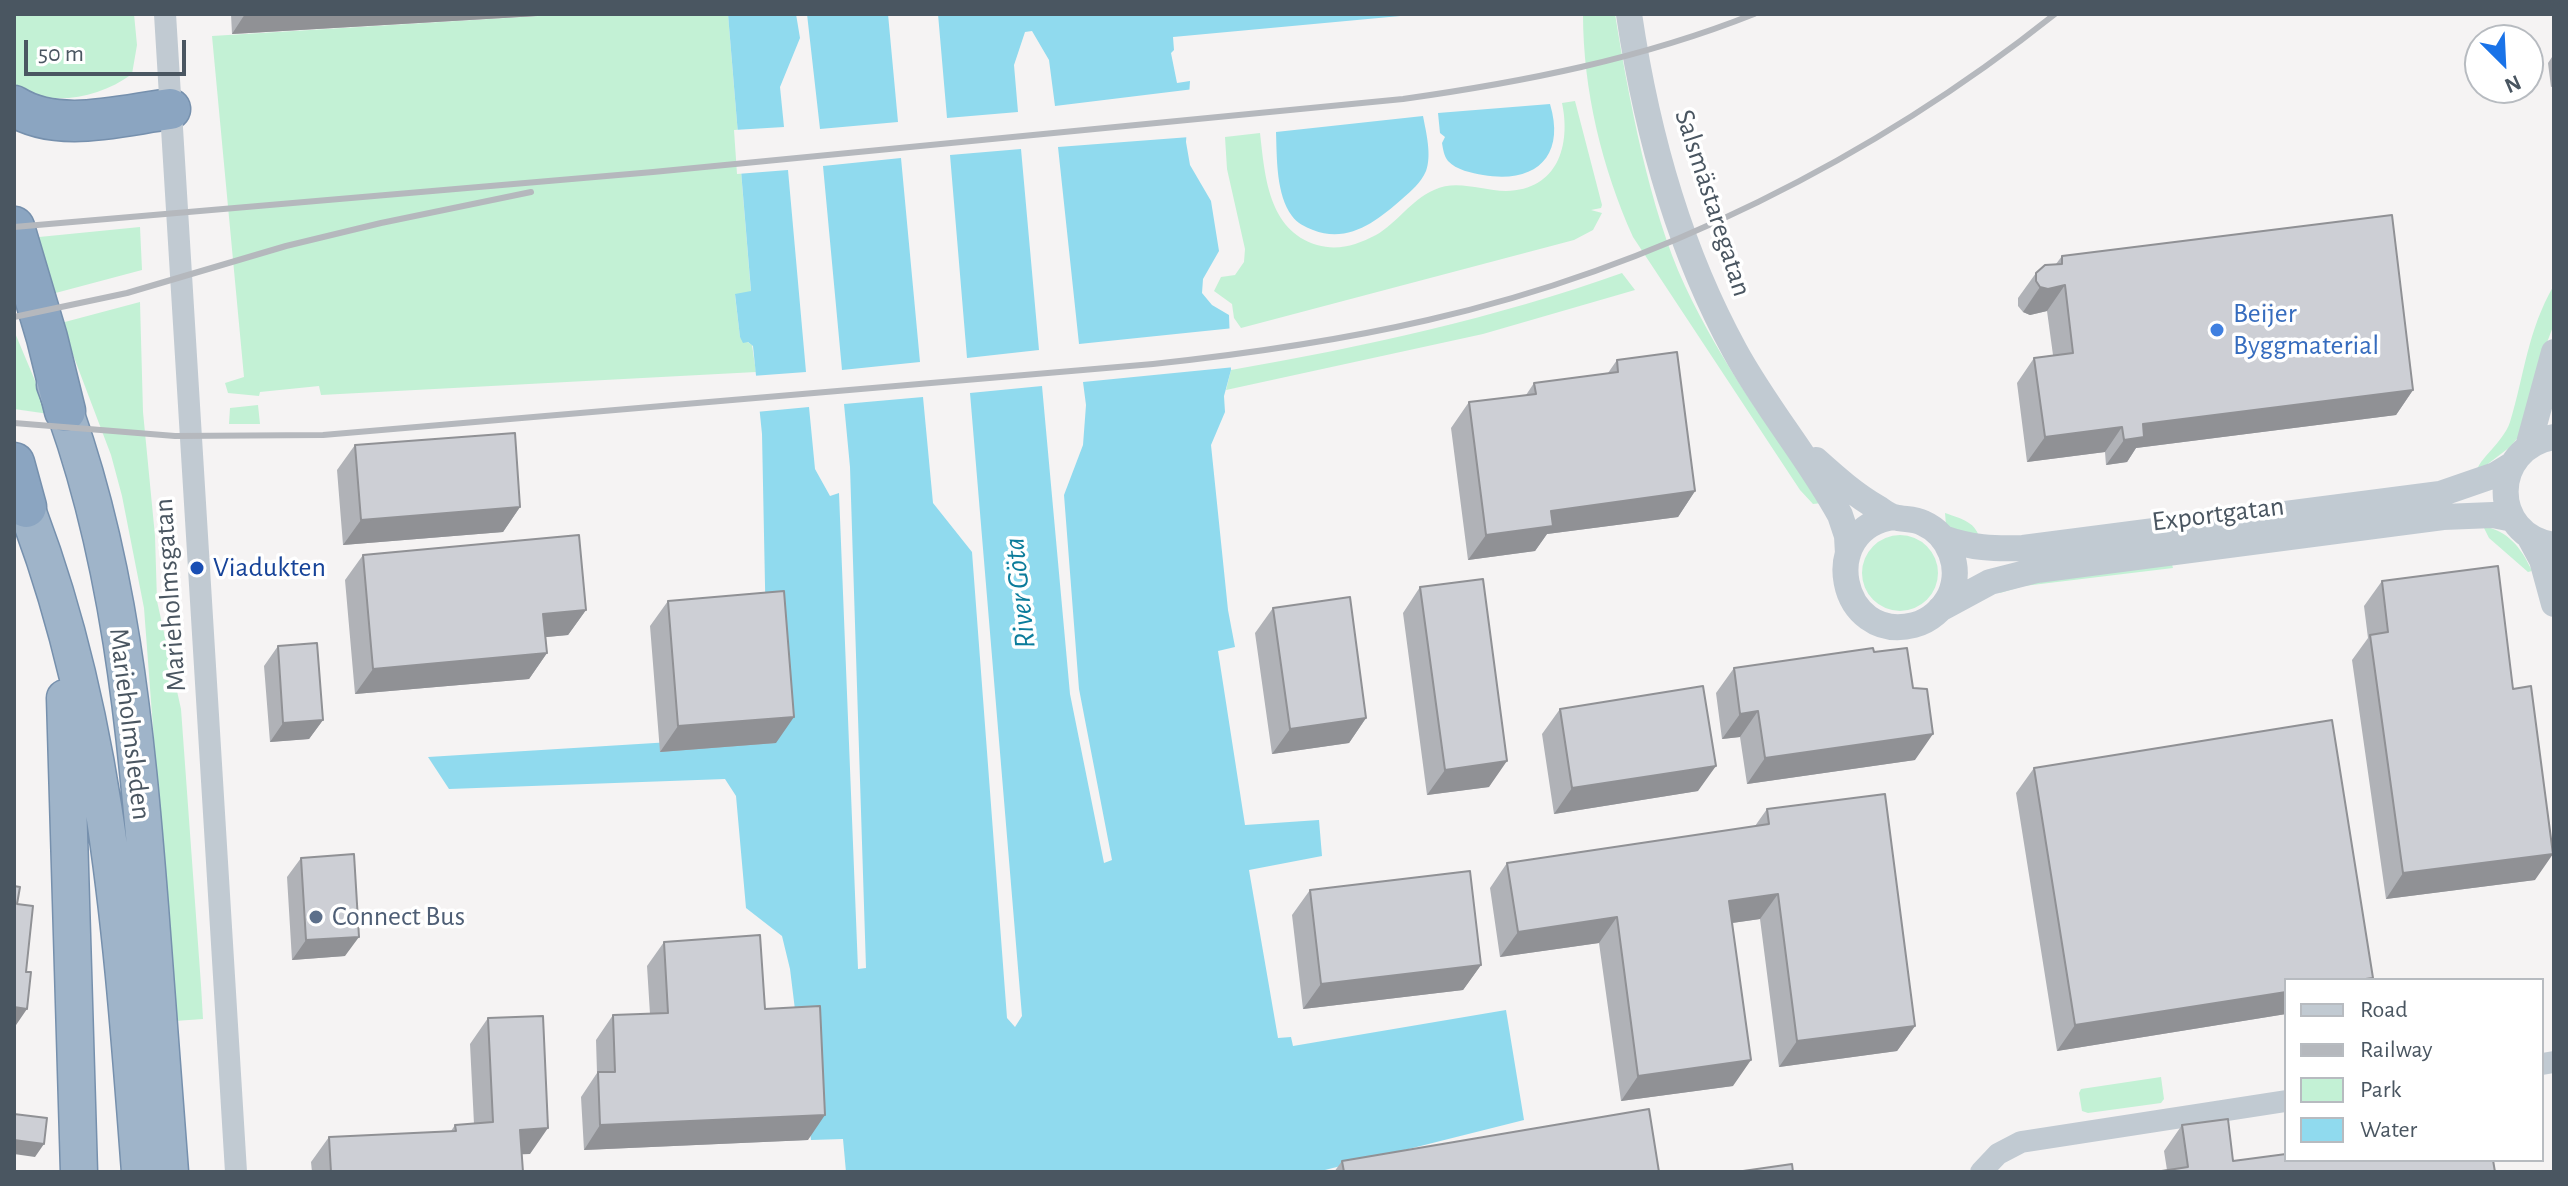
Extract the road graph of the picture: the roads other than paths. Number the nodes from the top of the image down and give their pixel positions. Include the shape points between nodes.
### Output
1 (165, 14) edge
2 (1629, 14) edge
3 (14, 106) edge
4 (170, 109) junction
5 (14, 227) edge
6 (14, 291) edge
7 (2554, 352) edge
8 (65, 411) junction
9 (2554, 437) edge
10 (1794, 440) junction
11 (2520, 456) junction
12 (14, 463) edge
13 (20, 493) edge
14 (1894, 517) junction
15 (2521, 528) junction
16 (1943, 538) junction
17 (2554, 545) edge
18 (1848, 554) junction
19 (57, 600) junction
20 (2554, 604) edge
21 (1940, 609) junction
22 (2284, 1101) edge
23 (79, 1172) edge
24 (140, 1172) edge
25 (170, 1172) edge
26 (236, 1172) edge
27 (1981, 1172) edge

1 - 4 street, Marieholmsgatan
2 - 10 street, Salsmästaregatan via 1658,148 1688,246 1737,354
3 - 4 highway via 59,120
4 - 26 street, Marieholmsgatan
5 - 8 highway
6 - 8 highway, Marieholmsleden
7 - 11 street
8 - 25 highway, Marieholmsleden via 109,573 127,677 141,791
9 - 11 street, Exportgatan
10 - 14 street, Salsmästaregatan via 1854,493
10 - 18 street, Salsmästaregatan via 1840,515
11 - 15 street via 2505,491
11 - 16 street, Exportgatan via 2495,475 2440,494 2023,548 1986,550
12 - 13 highway
13 - 19 highway, Marieholmsleden
14 - 16 street, Exportgatan via 1923,522
14 - 18 street via 1866,529
15 - 17 street, Exportgatan
15 - 20 street via 2542,560
15 - 21 street, Exportgatan via 2493,515 2443,517 2037,570 1990,582
16 - 21 street via 1955,574
18 - 21 street, Exportgatan via 1848,592 1869,618 1902,627 1919,624
19 - 23 highway via 67,713
19 - 24 highway, Marieholmsleden via 82,686 106,815
22 - 27 street via 2021,1142 1998,1154

